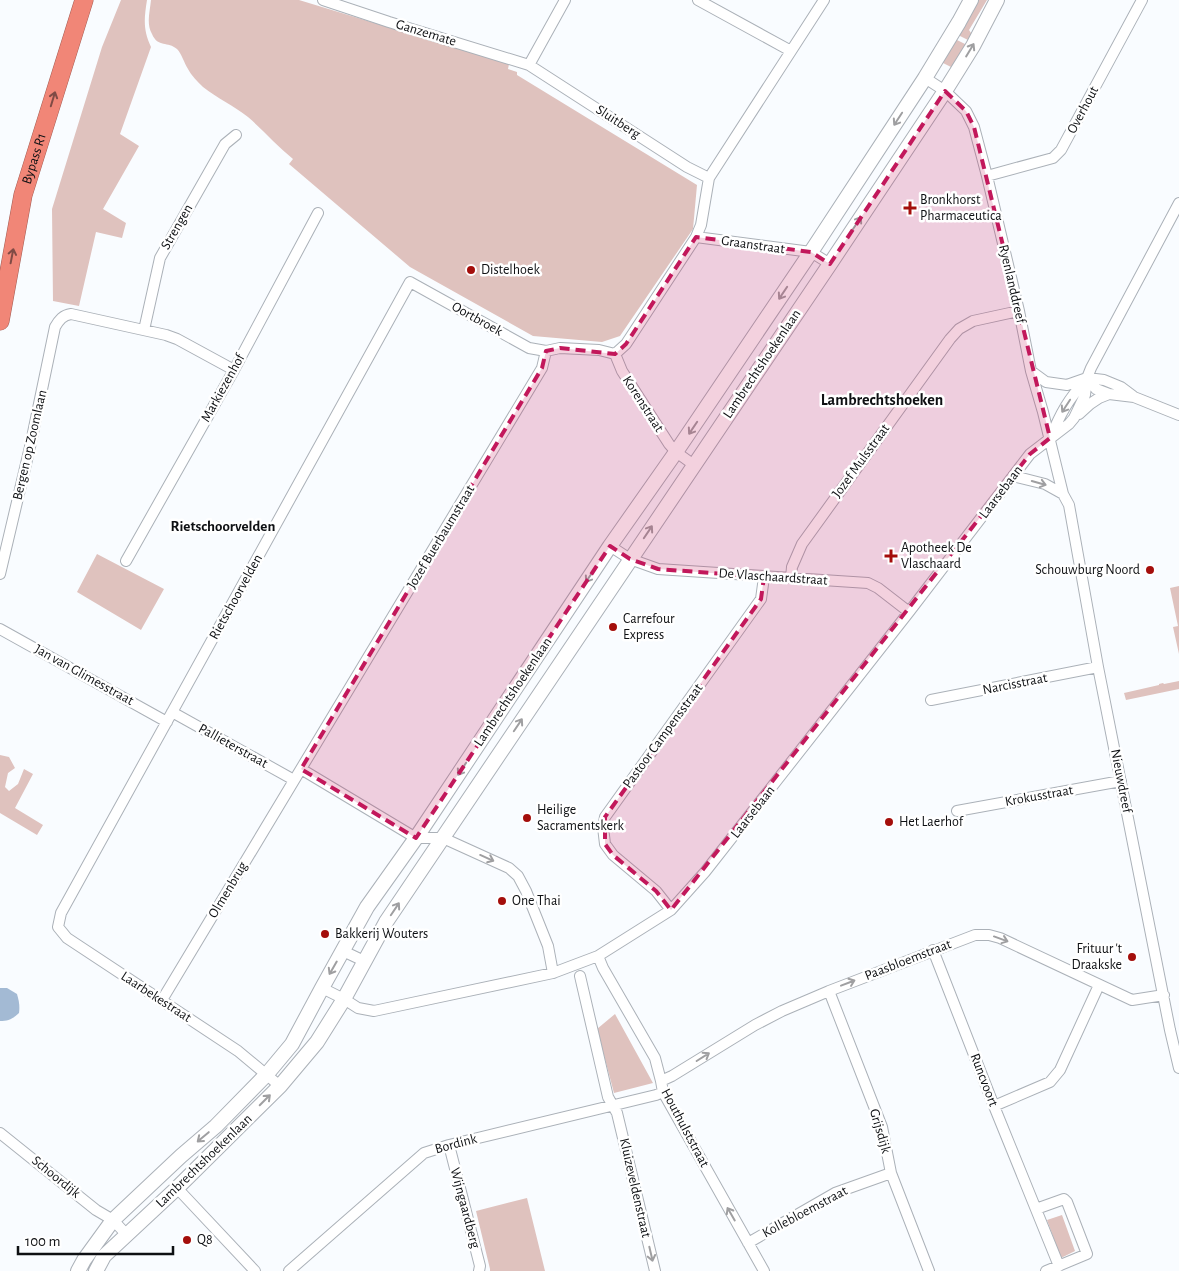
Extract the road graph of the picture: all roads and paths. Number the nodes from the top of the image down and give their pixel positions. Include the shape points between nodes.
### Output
1 (84, 0) edge
2 (322, 0) edge
3 (565, 0) edge
4 (698, 0) edge
5 (824, 0) edge
6 (971, 0) edge
7 (997, 0) edge
8 (1142, 0) edge
9 (791, 51) junction
10 (529, 65) junction
11 (925, 78) junction
12 (945, 91) junction
13 (236, 135) dead end
14 (987, 176) junction
15 (709, 178) junction
16 (1179, 203) edge
17 (318, 213) dead end
18 (696, 237) junction
19 (811, 252) junction
20 (830, 264) junction
21 (410, 282) joint
22 (1019, 311) junction
23 (0, 321) edge
24 (144, 330) junction
25 (546, 351) junction
26 (615, 354) junction
27 (234, 370) junction
28 (1031, 371) junction
29 (1087, 378) junction
30 (1109, 394) junction
31 (1134, 397) junction
32 (1179, 415) edge
33 (1074, 418) junction
34 (1050, 438) junction
35 (676, 452) junction
36 (694, 464) junction
37 (1014, 476) junction
38 (1063, 494) junction
39 (610, 546) junction
40 (630, 559) junction
41 (126, 561) dead end
42 (0, 574) edge
43 (764, 577) junction
44 (790, 578) junction
45 (909, 612) junction
46 (0, 629) edge
47 (1098, 667) junction
48 (932, 700) dead end
49 (172, 712) junction
50 (167, 722) junction
51 (301, 769) junction
52 (294, 780) junction
53 (1121, 781) junction
54 (957, 811) dead end
55 (416, 838) junction
56 (443, 838) junction
57 (671, 910) junction
58 (61, 913) joint
59 (933, 950) junction
60 (343, 951) junction
61 (598, 956) junction
62 (364, 961) junction
63 (553, 973) junction
64 (580, 976) dead end
65 (1099, 985) junction
66 (322, 988) junction
67 (829, 991) junction
68 (1164, 995) junction
69 (344, 999) junction
70 (162, 1000) junction
71 (1179, 1068) edge
72 (267, 1074) junction
73 (661, 1081) junction
74 (280, 1086) junction
75 (662, 1092) junction
76 (613, 1105) junction
77 (994, 1106) junction
78 (0, 1133) edge
79 (449, 1145) junction
80 (891, 1173) junction
81 (177, 1188) junction
82 (1036, 1209) junction
83 (113, 1220) junction
84 (126, 1234) junction
85 (748, 1243) junction
86 (1059, 1266) junction
87 (78, 1271) edge
88 (96, 1271) edge
89 (255, 1271) edge
90 (289, 1271) edge
91 (479, 1271) edge
92 (655, 1271) edge
93 (764, 1271) edge
94 (929, 1271) edge
95 (1046, 1271) edge

23 -> 1 highway, Bypass R1 via 24,195
2 - 10 street, Ganzemate
3 - 10 street
4 - 9 street
5 - 9 street
6 - 11 street, Lambrechtshoekenlaan
12 -> 7 street, Lambrechtshoekenlaan
8 - 14 street, Overhout via 1061,150 1053,158
9 - 15 street
10 - 15 street, Sluitberg
11 - 12 street
11 -> 19 street, Lambrechtshoekenlaan
12 - 14 street, Ryenlanddreef via 966,111 974,127
20 -> 12 street, Lambrechtshoekenlaan
13 - 24 street, Strengen via 225,144 160,258
14 - 22 street, Ryenlanddreef
15 - 18 street
16 - 29 street, Laarsebaan
17 - 27 street, Markiezenhof
18 - 19 street, Graanstraat
18 - 26 street via 626,344
19 - 20 street
19 -> 35 street, Lambrechtshoekenlaan
20 - 36 street, Lambrechtshoekenlaan
21 - 25 street, Oortbroek via 529,348
21 - 49 street, Rietschoorvelden
22 - 28 street, Ryenlanddreef
22 - 44 street, Jozef Mulsstraat via 973,321 950,338 802,544
24 - 27 street via 178,339
24 - 42 street, Bergen op Zoomlaan via 71,314 61,318 55,327
25 - 26 street via 560,348
25 - 51 street, Jozef Buerbaumstraat via 542,368
26 - 35 street, Korenstraat via 622,371
27 - 41 street, Markiezenhof
28 - 29 street via 1046,382 1067,385
28 - 34 street, Ryenlanddreef
29 - 30 street via 1096,389
29 - 31 street via 1113,383
29 - 33 street, Laarsebaan via 1085,396
29 -> 34 street, Laarsebaan via 1060,416
30 - 31 street
30 - 33 street
31 - 32 street
33 - 34 street, Laarsebaan
34 - 37 street, Laarsebaan via 1030,454
34 - 38 street, Nieuwdreef
35 - 36 street
35 - 39 street, Lambrechtshoekenlaan
40 -> 36 street, Lambrechtshoekenlaan
37 -> 38 street via 1045,484
37 - 45 street, Laarsebaan
38 - 47 street, Nieuwdreef via 1069,505
39 - 40 street
39 -> 55 street, Lambrechtshoekenlaan
40 - 43 street, De Vlaschaardstraat via 658,569
56 -> 40 street, Lambrechtshoekenlaan
43 - 44 street, De Vlaschaardstraat
43 - 57 street, Pastoor Campensstraat via 761,600 605,817 605,844 613,855 656,890
44 - 45 street, De Vlaschaardstraat via 868,583
45 - 57 street, Laarsebaan via 705,872
46 - 50 street, Jan van Glimesstraat
47 - 48 street, Narcisstraat
47 - 53 street, Nieuwdreef
49 - 50 street, Rietschoorvelden
49 - 52 street, Pallieterstraat
50 - 58 street, Rietschoorvelden
51 - 52 street, Jozef Buerbaumstraat
51 - 55 street
52 - 70 street, Olmenbrug
53 - 54 street, Krokusstraat
53 - 68 street, Nieuwdreef
55 - 56 street
55 - 60 street, Lambrechtshoekenlaan via 367,908
62 -> 56 street, Lambrechtshoekenlaan via 386,922
56 -> 63 street via 509,868 518,876 548,946
57 - 61 street, Laarsebaan
58 - 70 street, Laarbekestraat via 58,927 67,938
59 -> 65 street, Paasbloemstraat via 975,935 989,935
67 -> 59 street, Paasbloemstraat
59 - 77 street, Runcvoort
60 - 62 street
60 -> 66 street, Lambrechtshoekenlaan
61 - 63 street, Laarsebaan
61 - 73 street, Houthulststraat via 655,1058
62 - 69 street, Lambrechtshoekenlaan
63 - 69 street, Laarsebaan via 374,1011 358,1008
64 - 76 street via 608,1097
65 - 68 street, Paasbloemstraat via 1132,1000
65 - 77 street via 1060,1070 1052,1080
66 - 69 street
66 - 72 street, Lambrechtshoekenlaan via 292,1044
73 -> 67 street, Paasbloemstraat via 755,1025
67 - 80 street, Grijsdijk via 882,1127
68 - 71 street, Nieuwdreef
69 - 74 street, Lambrechtshoekenlaan via 316,1042
70 - 72 street, Laarbekestraat
72 - 74 street
72 -> 83 street, Lambrechtshoekenlaan via 216,1126
73 - 75 street, Houthulststraat
81 -> 74 street, Lambrechtshoekenlaan
75 - 76 street, Bordink
85 -> 75 street, Houthulststraat
76 - 79 street, Bordink
76 -> 92 street, Kluizeveldenstraat
77 - 82 street, Runcvoort
78 - 83 street, Schoordijk
79 - 90 street, Bordink via 424,1153
79 - 91 street, Wijngaardberg
80 - 85 street, Kollebloemstraat via 835,1193
80 - 94 street, Grijsdijk
81 - 84 street, Lambrechtshoekenlaan
81 - 89 street
82 - 86 street, Runcvoort
82 - 86 street via 1064,1199 1087,1254
83 - 84 street
83 - 87 street, Lambrechtshoekenlaan
84 - 88 street, Lambrechtshoekenlaan via 104,1256
85 - 93 street, Houthulststraat
86 - 95 street

